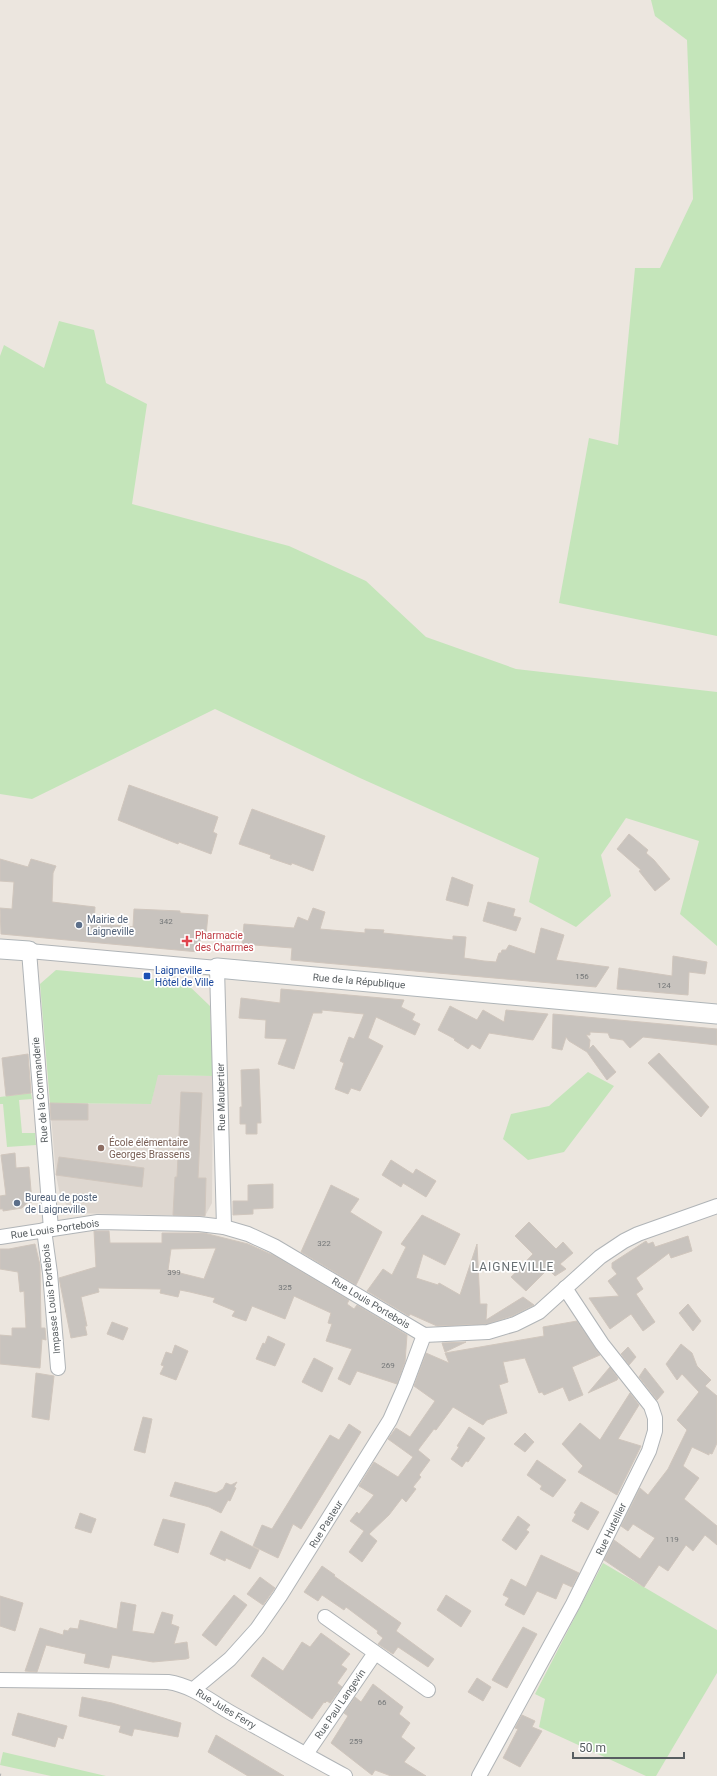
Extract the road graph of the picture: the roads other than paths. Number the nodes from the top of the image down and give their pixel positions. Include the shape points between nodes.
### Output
1 (0, 949) edge
2 (29, 951) junction
3 (218, 968) junction
4 (717, 1014) edge
5 (717, 1206) edge
6 (224, 1227) junction
7 (47, 1229) junction
8 (0, 1237) edge
9 (566, 1288) junction
10 (424, 1335) junction
11 (58, 1368) dead end
12 (325, 1618) dead end
13 (375, 1653) junction
14 (0, 1680) edge
15 (194, 1689) junction
16 (428, 1690) dead end
17 (306, 1754) junction
18 (345, 1776) edge
19 (479, 1776) edge

1 - 2 main road, Rue de la République
2 - 3 street, Rue de la République
2 - 7 street, Rue de la Commanderie
3 - 4 main road, Rue de la République
3 - 6 street, Rue Maubertier
5 - 9 street via 631,1237 607,1252
6 - 7 street, Rue Louis Portebois via 108,1221
6 - 10 street, Rue Louis Portebois via 274,1246
7 - 8 street, Rue Louis Portebois
7 - 11 street, Impasse Louis Portebois
9 - 10 street via 539,1312 503,1329
9 - 19 street, Rue Hutellier via 602,1344 648,1400 655,1418 655,1431 649,1451 580,1592
10 - 15 street, Rue Pasteur via 390,1420 284,1591 260,1625 230,1659
12 - 13 street
13 - 16 street
13 - 17 street, Rue Paul Langevin
14 - 15 street, Rue Jules Ferry via 168,1682
15 - 17 street, Rue Jules Ferry
17 - 18 street, Rue Jules Ferry

